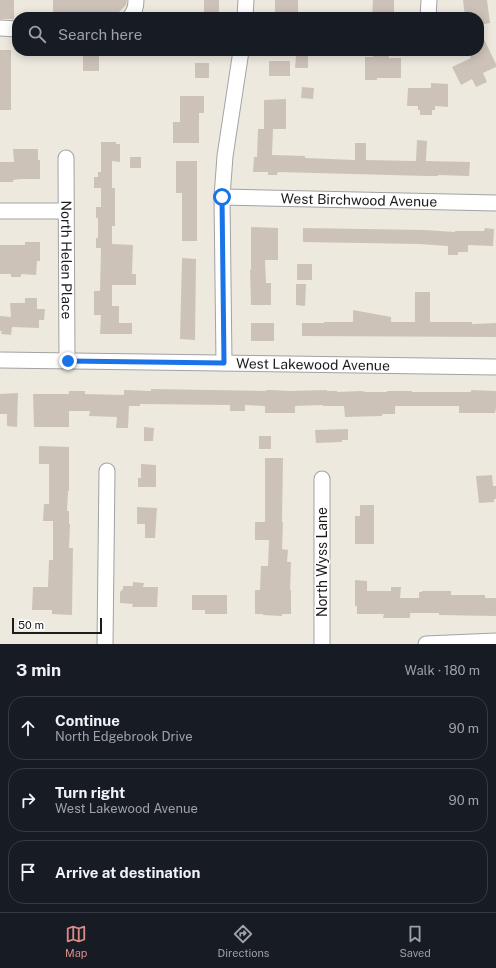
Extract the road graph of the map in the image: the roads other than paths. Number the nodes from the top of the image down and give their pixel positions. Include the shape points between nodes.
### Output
1 (136, 0) edge
2 (246, 0) edge
3 (428, 0) edge
4 (133, 12) edge
5 (245, 12) edge
6 (428, 12) edge
7 (0, 28) edge
8 (12, 29) edge
9 (240, 56) edge
10 (66, 158) dead end
11 (222, 197) junction
12 (496, 203) edge
13 (0, 211) edge
14 (66, 211) junction
15 (0, 360) edge
16 (68, 361) junction
17 (224, 363) junction
18 (489, 366) edge
19 (107, 471) dead end
20 (322, 479) dead end
21 (496, 641) edge
22 (106, 644) edge
23 (322, 644) edge
24 (426, 644) edge

1 - 4 street
2 - 5 street
3 - 6 street
7 - 8 street
9 - 11 street via 225,156
10 - 14 street, North Helen Place
11 - 12 street, West Birchwood Avenue
11 - 17 street
13 - 14 street
14 - 16 street, North Helen Place
15 - 16 street, West Lakewood Avenue
16 - 17 street, West Lakewood Avenue
17 - 18 street, West Lakewood Avenue
19 - 22 street
20 - 23 street, North Wyss Lane
21 - 24 street

